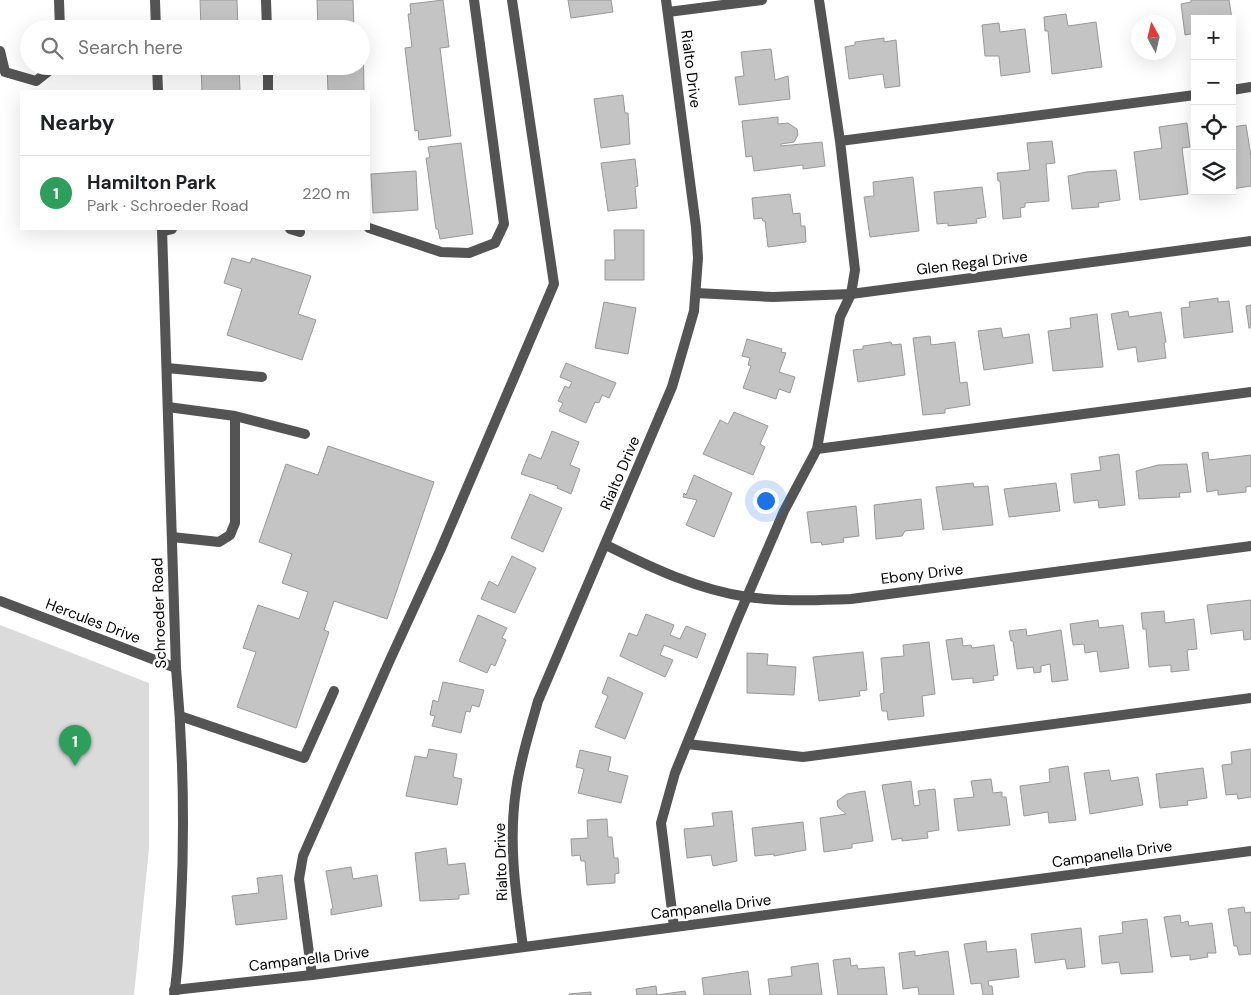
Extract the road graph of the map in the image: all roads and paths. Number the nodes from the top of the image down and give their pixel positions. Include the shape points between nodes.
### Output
1 (59, 0) edge
2 (155, 0) edge
3 (266, 0) edge
4 (474, 0) edge
5 (512, 0) edge
6 (666, 0) edge
7 (762, 0) edge
8 (819, 0) edge
9 (668, 12) junction
10 (60, 20) edge
11 (156, 20) edge
12 (267, 20) edge
13 (0, 51) edge
14 (43, 75) edge
15 (158, 75) edge
16 (268, 75) edge
17 (1251, 87) edge
18 (1236, 89) edge
19 (158, 90) edge
20 (268, 90) edge
21 (1191, 96) edge
22 (840, 141) junction
23 (370, 228) edge
24 (166, 230) edge
25 (293, 230) edge
26 (300, 232) dead end
27 (1251, 241) edge
28 (696, 293) junction
29 (850, 294) junction
30 (167, 368) junction
31 (262, 377) dead end
32 (1251, 392) edge
33 (168, 407) junction
34 (235, 416) junction
35 (305, 434) dead end
36 (818, 449) junction
37 (172, 537) junction
38 (606, 545) junction
39 (1251, 546) edge
40 (747, 597) junction
41 (0, 601) edge
42 (176, 668) junction
43 (334, 691) dead end
44 (1251, 698) edge
45 (180, 716) junction
46 (687, 744) junction
47 (1251, 851) edge
48 (674, 927) junction
49 (523, 947) junction
50 (312, 975) junction
51 (174, 993) edge

1 - 10 street
2 - 11 street
3 - 12 street
4 - 23 street via 504,224 495,243 469,253 441,252
5 - 50 street via 554,284 303,856 300,879
6 - 9 street, Rialto Drive
7 - 9 street
8 - 22 street
9 - 28 street, Rialto Drive via 696,228
13 - 14 street via 5,72 36,81
15 - 19 street
16 - 20 street
17 - 18 street
21 - 22 street
22 - 29 street via 855,270
24 - 30 street, Schroeder Road
25 - 26 street
27 - 29 street, Glen Regal Drive
28 - 29 street, Glen Regal Drive via 773,297
28 - 38 street, Rialto Drive via 694,311 672,387
29 - 36 street via 840,317
30 - 31 street
30 - 33 street, Schroeder Road
32 - 36 street
33 - 34 street
33 - 37 street, Schroeder Road
34 - 35 street
34 - 37 street via 235,523 230,535 219,542
36 - 40 street via 784,510
37 - 42 street, Schroeder Road
38 - 40 street, Ebony Drive via 650,567 698,585
38 - 49 street, Rialto Drive via 538,701 521,763 512,836
39 - 40 street, Ebony Drive via 851,599 795,601
40 - 46 street
41 - 42 street, Hercules Drive
42 - 45 street, Schroeder Road
43 - 45 street via 304,758
44 - 46 street via 803,757
45 - 51 street, Schroeder Road via 184,841
46 - 48 street via 661,823
47 - 48 street, Campanella Drive
48 - 49 street, Campanella Drive
49 - 50 street, Campanella Drive
50 - 51 street, Campanella Drive

